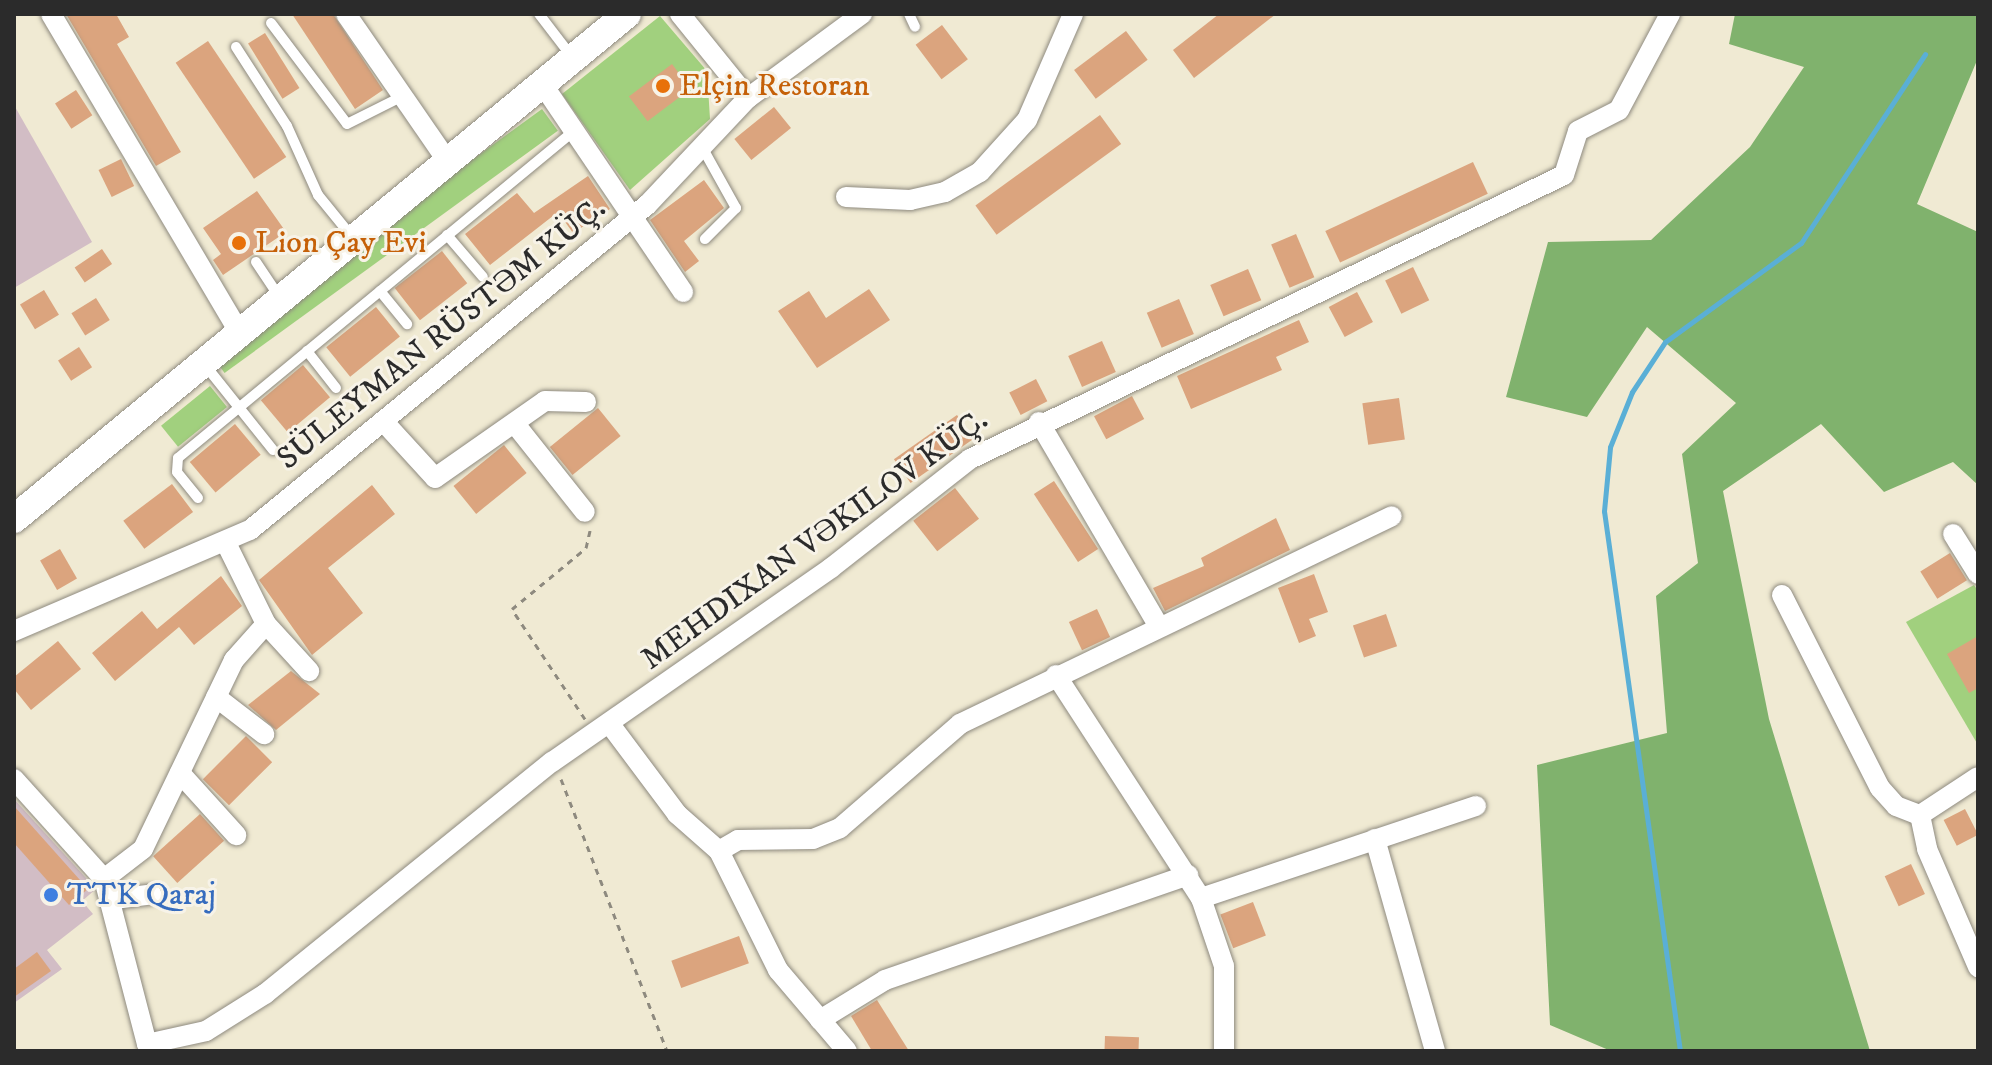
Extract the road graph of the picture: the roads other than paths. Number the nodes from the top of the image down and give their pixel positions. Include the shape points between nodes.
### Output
1 (51, 14) edge
2 (346, 14) edge
3 (539, 14) edge
4 (627, 14) edge
5 (680, 14) edge
6 (862, 14) edge
7 (909, 14) edge
8 (1073, 14) edge
9 (1670, 14) edge
10 (271, 23) dead end
11 (915, 27) dead end
12 (236, 47) dead end
13 (573, 59) junction
14 (543, 85) junction
15 (401, 97) junction
16 (748, 98) junction
17 (574, 131) junction
18 (701, 146) junction
19 (448, 162) junction
20 (846, 197) dead end
21 (632, 217) junction
22 (447, 235) junction
23 (354, 239) junction
24 (705, 239) dead end
25 (256, 262) dead end
26 (483, 277) dead end
27 (380, 291) junction
28 (683, 292) dead end
29 (281, 299) junction
30 (407, 324) dead end
31 (240, 333) junction
32 (307, 351) junction
33 (203, 363) junction
34 (336, 388) dead end
35 (586, 402) dead end
36 (239, 407) junction
37 (383, 421) junction
38 (1039, 422) junction
39 (515, 424) junction
40 (273, 450) dead end
41 (198, 498) dead end
42 (585, 512) road end
43 (1392, 516) dead end
44 (14, 519) edge
45 (1953, 534) dead end
46 (227, 545) junction
47 (1978, 574) edge
48 (1782, 595) dead end
49 (266, 624) junction
50 (1158, 625) junction
51 (14, 631) edge
52 (309, 671) dead end
53 (1056, 675) junction
54 (216, 697) junction
55 (602, 728) junction
56 (264, 734) dead end
57 (180, 773) junction
58 (1978, 777) edge
59 (14, 779) edge
60 (1476, 806) dead end
61 (1920, 815) junction
62 (236, 835) dead end
63 (1375, 839) junction
64 (719, 851) junction
65 (1188, 875) junction
66 (104, 879) junction
67 (152, 894) dead end
68 (1201, 898) junction
69 (114, 899) junction
70 (1977, 961) edge
71 (820, 1020) junction
72 (847, 1051) edge
73 (1224, 1051) edge
74 (1435, 1051) edge

1 - 31 street
2 - 15 street
3 - 13 lane
4 - 13 street
5 - 16 street
6 - 16 street, SÜLEYMAN RÜSTƏM KÜÇ.
7 - 11 lane
8 - 20 street via 1027,120 980,172 945,192 910,200
9 - 38 street, MEHDIXAN VƏKILOV KÜÇ. via 1619,110 1578,131 1564,175
10 - 15 lane via 347,124
12 - 23 lane via 287,126 318,195
13 - 14 street
14 - 17 street
14 - 19 street
15 - 19 street
16 - 18 street, SÜLEYMAN RÜSTƏM KÜÇ.
17 - 21 street
17 - 22 lane
18 - 21 street, SÜLEYMAN RÜSTƏM KÜÇ.
18 - 24 lane via 736,208
19 - 23 street
21 - 28 street
21 - 37 street, SÜLEYMAN RÜSTƏM KÜÇ.
22 - 26 lane
22 - 27 lane
23 - 29 street
25 - 29 lane
27 - 30 lane
27 - 32 lane
29 - 31 street
31 - 33 street
32 - 34 lane
32 - 36 lane
33 - 36 lane
33 - 44 street
35 - 39 street via 545,401
36 - 40 lane
36 - 41 lane via 178,458 177,472
37 - 39 street via 435,478
37 - 46 street, SÜLEYMAN RÜSTƏM KÜÇ.
38 - 50 street
38 - 55 street, MEHDIXAN VƏKILOV KÜÇ. via 947,474 831,568
39 - 42 street
43 - 50 street
45 - 47 street
46 - 49 street
46 - 51 street, SÜLEYMAN RÜSTƏM KÜÇ.
48 - 61 street via 1880,788 1896,806
49 - 52 street
49 - 54 street via 243,644
50 - 53 street
53 - 64 street via 932,742 840,828 813,839 738,840
53 - 65 street
54 - 56 street
54 - 57 street
55 - 64 street via 677,814
55 - 69 street, MEHDIXAN VƏKILOV KÜÇ. via 552,762 235,1015 183,1040 147,1044
57 - 62 street
57 - 66 street via 143,849
58 - 61 street
59 - 66 street
60 - 63 street
61 - 70 street via 1927,849
63 - 68 street
63 - 74 street
64 - 71 street via 778,970
65 - 68 street
65 - 71 street via 885,980
66 - 69 street
67 - 69 street
68 - 73 street via 1224,966
71 - 72 street

